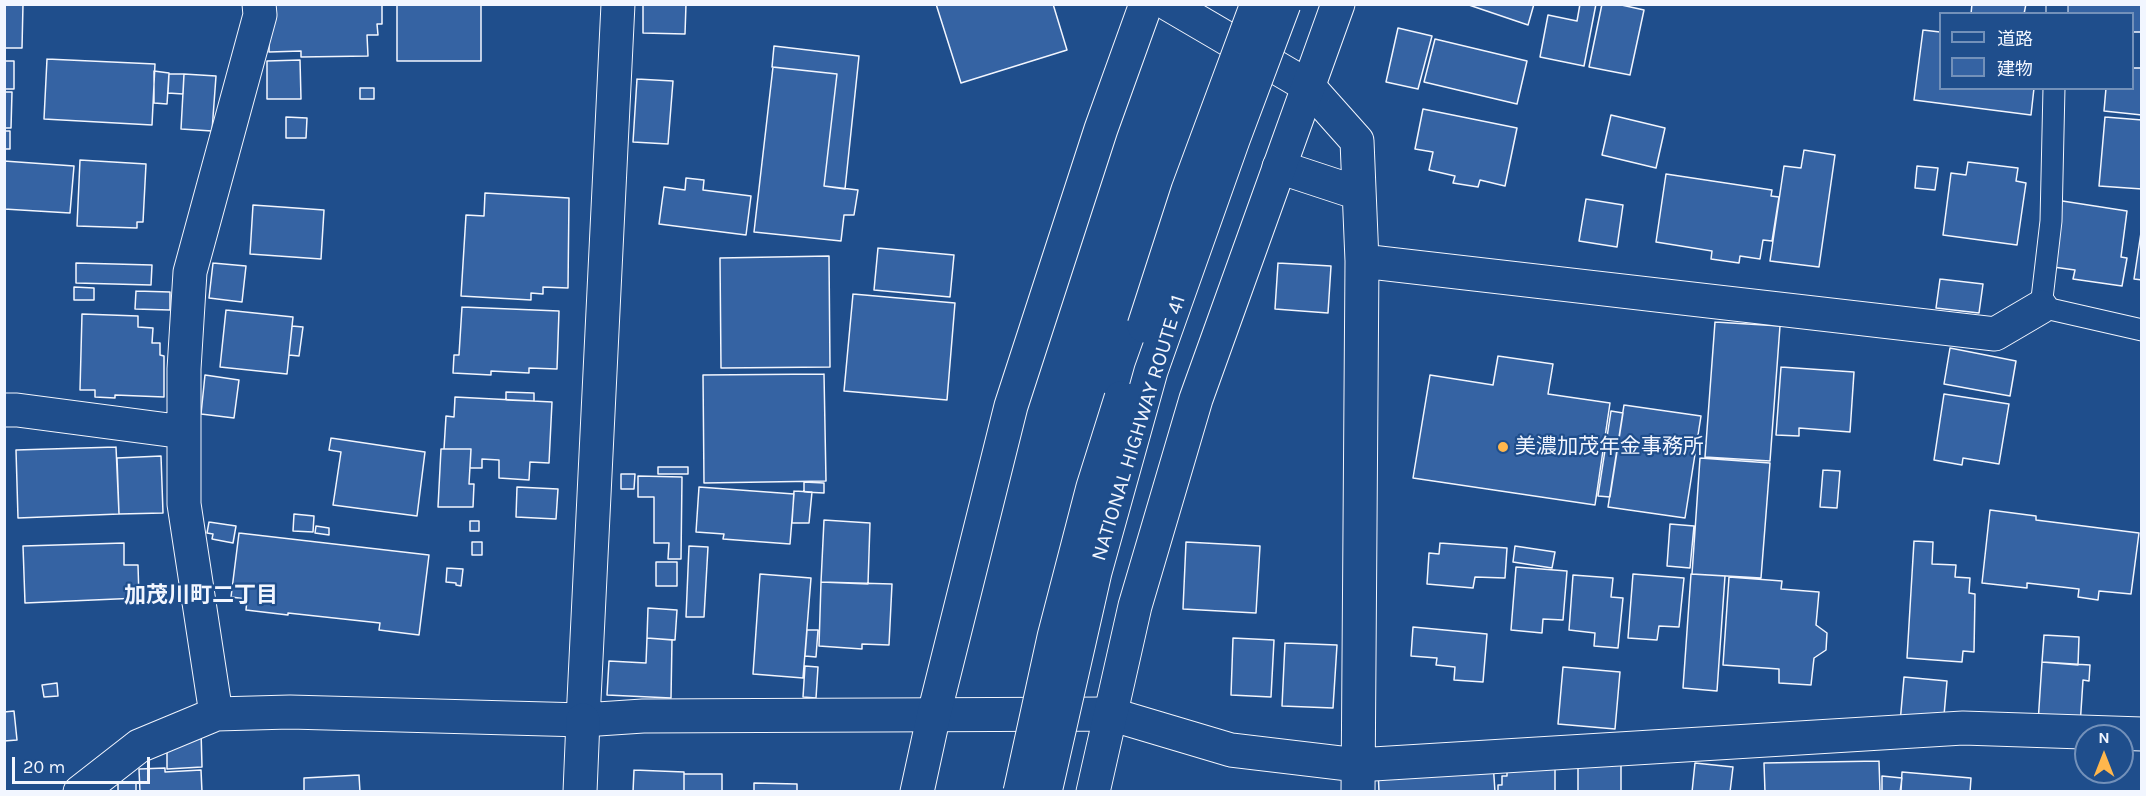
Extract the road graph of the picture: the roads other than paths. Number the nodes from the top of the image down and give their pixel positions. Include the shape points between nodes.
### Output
1 (259, 4) edge
2 (618, 4) edge
3 (1146, 4) edge
4 (1168, 4) edge
5 (1257, 4) edge
6 (1284, 4) edge
7 (1338, 4) edge
8 (1308, 86) junction
9 (2054, 90) edge
10 (1279, 167) junction
11 (1358, 193) junction
12 (1362, 261) junction
13 (2040, 307) junction
14 (2142, 330) edge
15 (4, 410) edge
16 (184, 432) junction
17 (216, 714) junction
18 (934, 714) junction
19 (1110, 714) junction
20 (582, 720) junction
21 (2142, 734) edge
22 (1358, 778) edge
23 (80, 792) edge
24 (580, 792) edge
25 (917, 792) edge
26 (1020, 792) edge
27 (1045, 792) edge
28 (1093, 792) edge

1 - 16 main road via 260,15 190,272
2 - 20 main road
3 - 18 main road via 1011,406
4 - 8 main road
5 - 26 main road, NATIONAL HIGHWAY ROUTE 41, bridge via 1188,189 1093,487 1054,637
6 - 27 main road, NATIONAL HIGHWAY ROUTE 41, bridge via 1151,371 1095,572
7 - 8 main road
8 - 10 main road
8 - 11 main road via 1357,141
9 - 13 lane via 2050,221
10 - 11 main road
10 - 19 main road via 1196,399 1135,606
11 - 12 main road
12 - 13 main road via 1995,334
12 - 22 main road
13 - 14 lane
15 - 16 main road
16 - 17 main road via 184,504
17 - 20 main road via 290,712
17 - 23 main road via 139,746
18 - 19 main road
18 - 20 main road
18 - 25 main road
19 - 22 main road via 1231,750
19 - 28 main road
20 - 24 main road
21 - 22 main road via 1963,728

